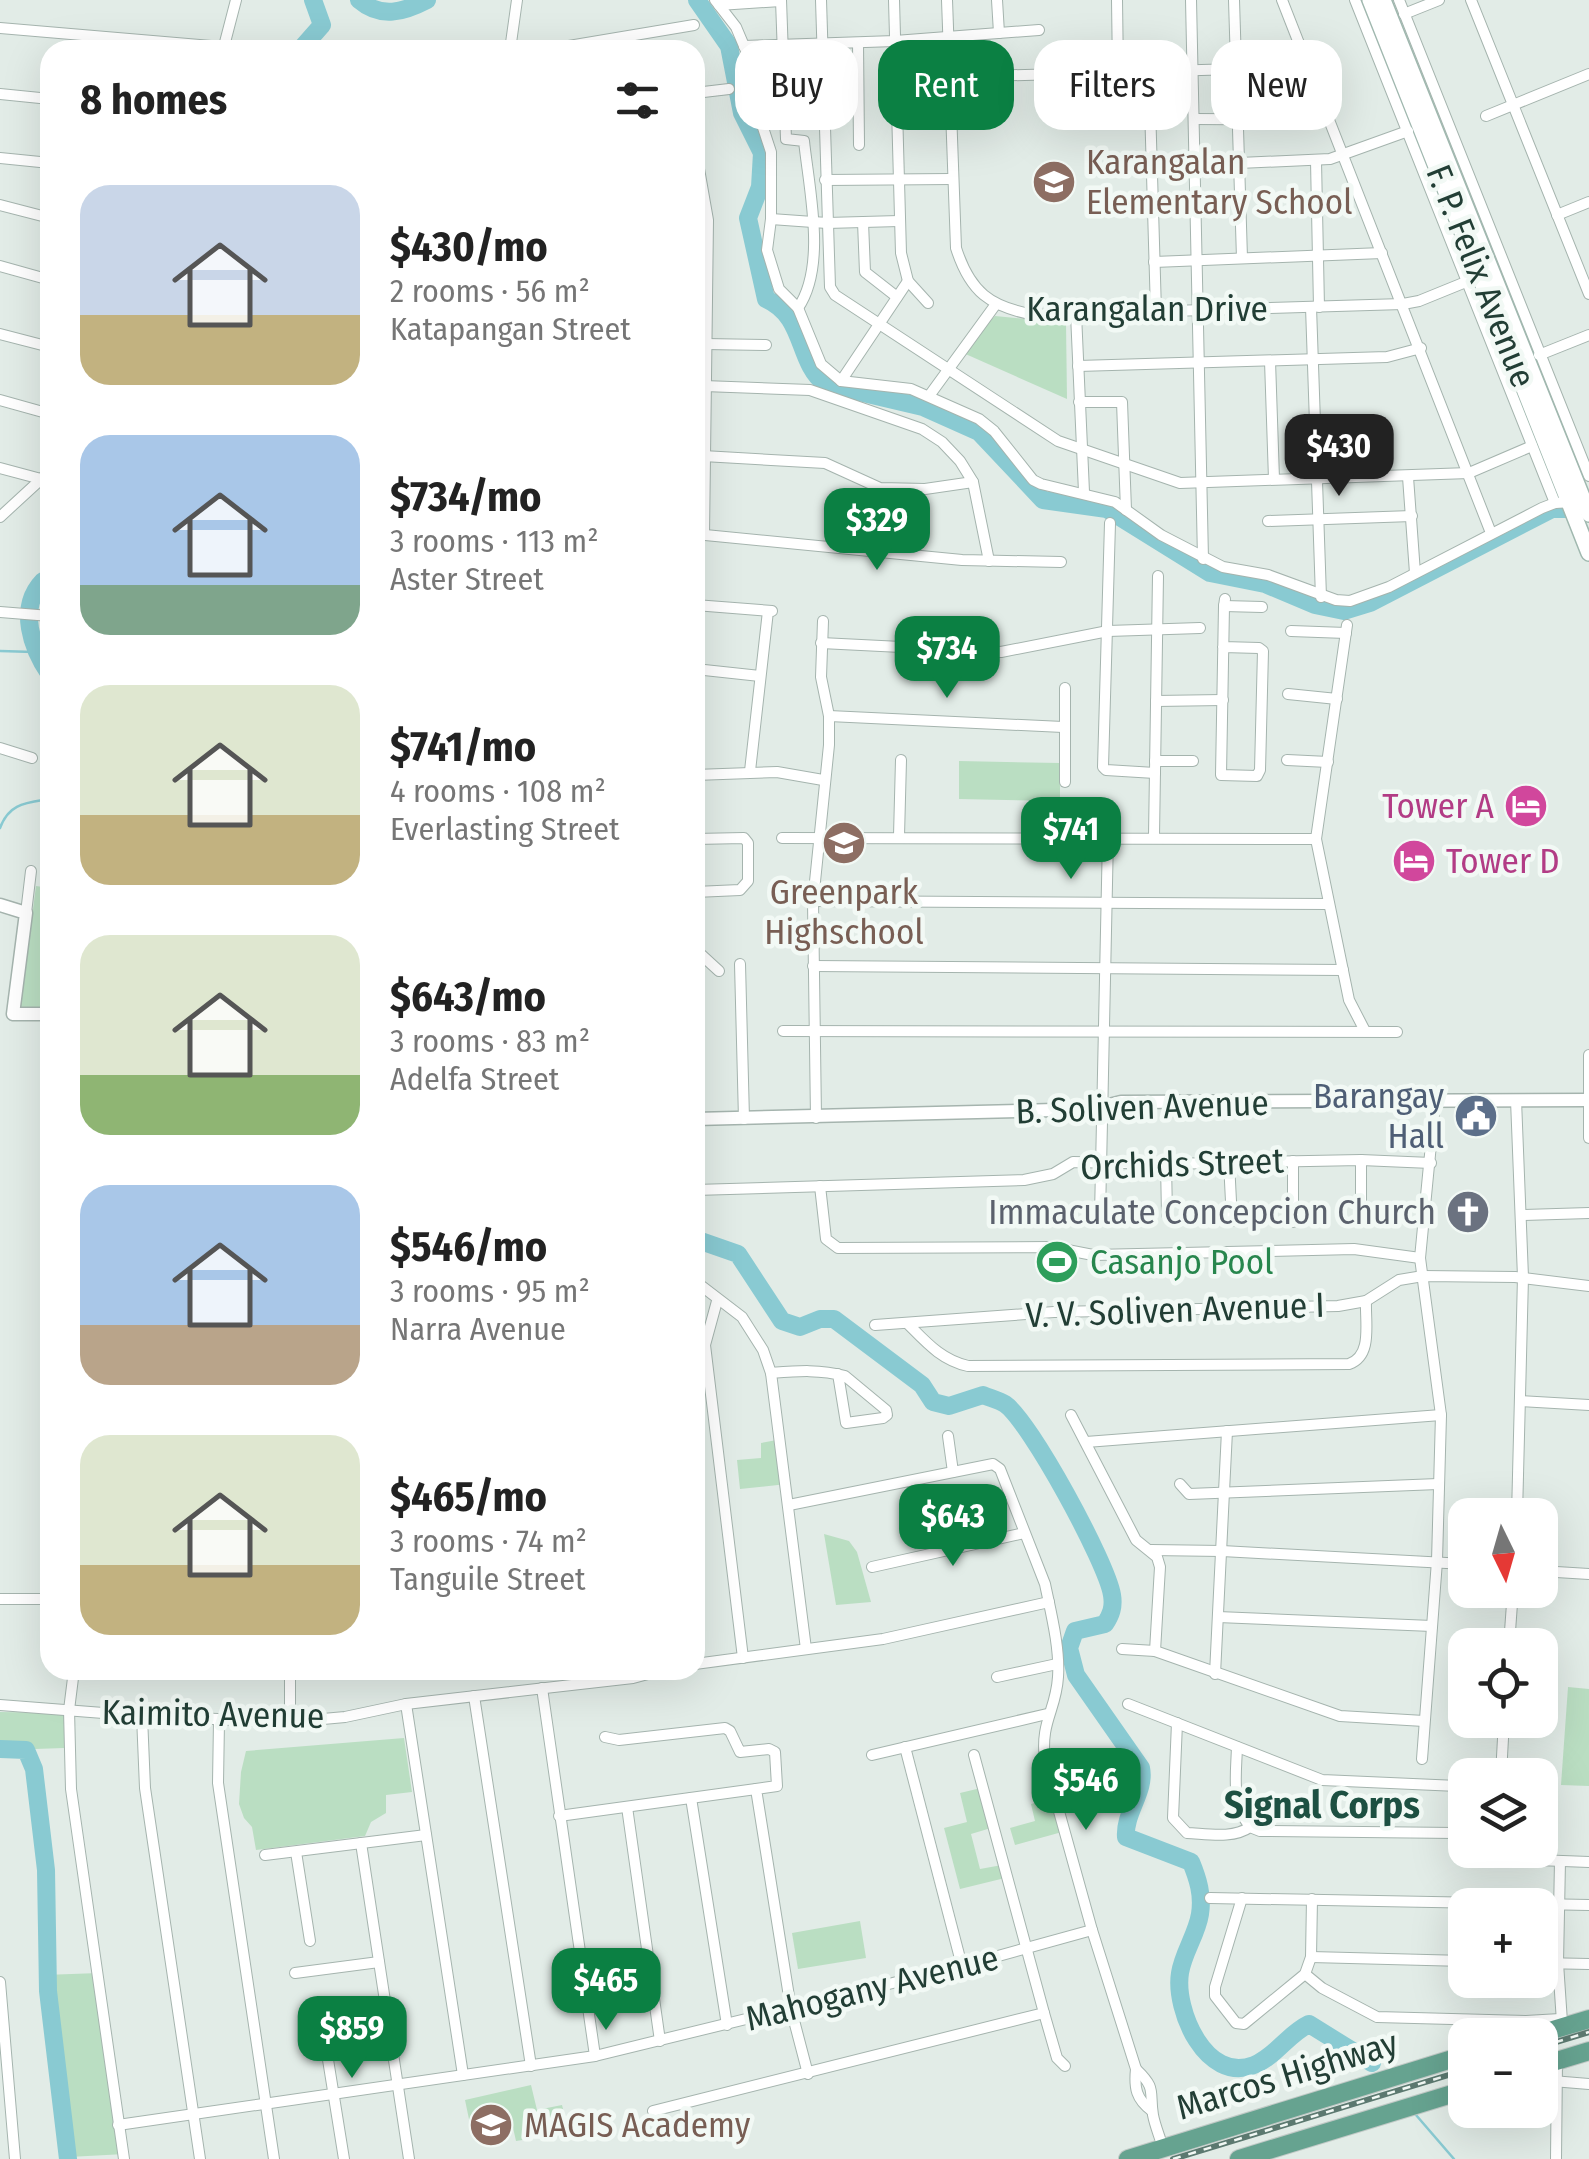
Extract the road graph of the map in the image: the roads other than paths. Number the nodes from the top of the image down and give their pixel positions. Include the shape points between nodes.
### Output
1 (236, 0) edge
2 (517, 0) edge
3 (782, 0) edge
4 (821, 0) edge
5 (894, 0) edge
6 (947, 0) edge
7 (997, 0) edge
8 (1117, 0) edge
9 (1191, 0) edge
10 (1234, 0) edge
11 (1282, 0) edge
12 (1355, 0) edge
13 (1370, 0) edge
14 (1383, 0) edge
15 (1399, 0) edge
16 (1438, 0) edge
17 (1472, 0) edge
18 (717, 2) edge
19 (1404, 14) junction
20 (694, 24) dead end
21 (0, 28) edge
22 (1039, 30) dead end
23 (999, 33) junction
24 (948, 38) junction
25 (134, 40) edge
26 (225, 40) edge
27 (511, 40) edge
28 (602, 40) edge
29 (741, 40) edge
30 (782, 40) edge
31 (822, 40) edge
32 (895, 40) edge
33 (913, 40) edge
34 (1118, 40) edge
35 (1235, 40) edge
36 (1298, 40) edge
37 (878, 42) edge
38 (858, 43) joint
39 (1192, 69) junction
40 (1211, 69) edge
41 (1589, 74) edge
42 (728, 89) dead end
43 (705, 92) edge
44 (0, 94) edge
45 (40, 98) edge
46 (1512, 105) junction
47 (1486, 116) dead end
48 (1194, 120) junction
49 (1211, 120) edge
50 (764, 130) edge
51 (786, 130) edge
52 (824, 130) edge
53 (898, 130) edge
54 (951, 130) edge
55 (1151, 130) edge
56 (1237, 130) edge
57 (1333, 130) edge
58 (1408, 130) junction
59 (859, 146) dead end
60 (1344, 154) junction
61 (0, 158) edge
62 (40, 162) edge
63 (1316, 162) junction
64 (1238, 164) junction
65 (1195, 165) junction
66 (899, 178) junction
67 (952, 179) junction
68 (825, 180) junction
69 (1589, 202) edge
70 (705, 203) edge
71 (0, 205) edge
72 (40, 215) edge
73 (1557, 215) junction
74 (771, 219) junction
75 (708, 220) joint
76 (899, 221) junction
77 (812, 222) junction
78 (863, 222) junction
79 (827, 223) junction
80 (1382, 254) junction
81 (1318, 257) junction
82 (1242, 258) junction
83 (1198, 259) junction
84 (1154, 262) junction
85 (0, 266) edge
86 (40, 277) edge
87 (1480, 277) junction
88 (908, 280) junction
89 (1588, 292) edge
90 (897, 297) junction
91 (928, 303) dead end
92 (996, 304) junction
93 (1403, 304) junction
94 (1315, 307) junction
95 (798, 308) junction
96 (1196, 311) junction
97 (1156, 312) junction
98 (1076, 314) junction
99 (880, 322) junction
100 (0, 334) edge
101 (1589, 335) edge
102 (40, 344) edge
103 (705, 344) joint
104 (766, 344) dead end
105 (1420, 348) junction
106 (1270, 360) junction
107 (1313, 360) junction
108 (1528, 360) junction
109 (1198, 361) junction
110 (1078, 366) junction
111 (948, 369) junction
112 (841, 381) junction
113 (705, 386) edge
114 (929, 396) junction
115 (0, 400) edge
116 (1079, 402) junction
117 (40, 411) edge
118 (1532, 446) junction
119 (1082, 450) junction
120 (705, 456) edge
121 (1124, 464) junction
122 (0, 468) edge
123 (1469, 473) junction
124 (40, 474) edge
125 (1589, 476) edge
126 (1408, 477) junction
127 (1317, 478) junction
128 (1274, 479) junction
129 (40, 480) edge
130 (973, 482) junction
131 (1202, 482) junction
132 (1084, 492) junction
133 (1578, 503) edge
134 (1126, 510) junction
135 (1412, 516) junction
136 (0, 517) edge
137 (1319, 520) junction
138 (1268, 521) dead end
139 (1110, 523) dead end
140 (1491, 533) junction
141 (705, 534) edge
142 (1587, 548) edge
143 (1203, 559) junction
144 (989, 561) junction
145 (1061, 562) dead end
146 (1415, 572) junction
147 (1158, 576) dead end
148 (1322, 597) junction
149 (705, 606) edge
150 (1262, 608) dead end
151 (0, 612) edge
152 (40, 616) edge
153 (823, 621) dead end
154 (1157, 628) junction
155 (1200, 628) dead end
156 (1108, 631) junction
157 (1292, 631) dead end
158 (821, 643) junction
159 (1224, 647) junction
160 (705, 670) edge
161 (760, 676) junction
162 (1065, 688) dead end
163 (1288, 694) dead end
164 (1337, 698) junction
165 (1222, 700) junction
166 (1156, 701) junction
167 (829, 716) junction
168 (1063, 727) junction
169 (0, 748) edge
170 (32, 758) dead end
171 (900, 760) dead end
172 (1287, 760) dead end
173 (1193, 761) dead end
174 (1328, 762) junction
175 (1155, 767) junction
176 (750, 771) junction
177 (705, 774) edge
178 (823, 780) junction
179 (1065, 782) dead end
180 (899, 836) junction
181 (1108, 836) junction
182 (1154, 836) junction
183 (782, 838) dead end
184 (1316, 838) junction
185 (705, 839) edge
186 (818, 839) junction
187 (30, 871) dead end
188 (705, 892) edge
189 (813, 901) junction
190 (1107, 902) junction
191 (1329, 904) junction
192 (0, 906) edge
193 (26, 912) junction
194 (705, 958) edge
195 (740, 964) dead end
196 (813, 966) junction
197 (1106, 966) junction
198 (1342, 970) junction
199 (718, 971) dead end
200 (6, 1014) edge
201 (40, 1014) edge
202 (782, 1031) dead end
203 (814, 1031) junction
204 (1106, 1031) junction
205 (1366, 1031) junction
206 (1396, 1032) dead end
207 (1589, 1054) edge
208 (1516, 1100) junction
209 (1588, 1100) edge
210 (1435, 1103) junction
211 (1104, 1106) junction
212 (816, 1118) junction
213 (705, 1119) edge
214 (744, 1119) junction
215 (1589, 1138) edge
216 (1362, 1160) junction
217 (1102, 1161) junction
218 (1293, 1161) junction
219 (1230, 1162) junction
220 (1431, 1163) junction
221 (1166, 1164) junction
222 (820, 1186) junction
223 (705, 1190) edge
224 (1589, 1213) edge
225 (1522, 1215) junction
226 (1100, 1216) dead end
227 (1167, 1216) dead end
228 (1361, 1219) dead end
229 (1232, 1221) dead end
230 (1293, 1222) dead end
231 (1420, 1258) junction
232 (1423, 1276) junction
233 (1523, 1277) junction
234 (1589, 1286) edge
235 (705, 1287) edge
236 (1366, 1300) junction
237 (717, 1301) junction
238 (906, 1323) junction
239 (874, 1325) dead end
240 (772, 1373) junction
241 (838, 1374) junction
242 (1520, 1401) junction
243 (1589, 1405) edge
244 (1072, 1415) dead end
245 (1440, 1415) junction
246 (1227, 1431) junction
247 (948, 1436) dead end
248 (1086, 1442) junction
249 (953, 1472) junction
250 (1180, 1484) dead end
251 (1438, 1484) junction
252 (1224, 1493) junction
253 (1517, 1498) edge
254 (789, 1506) junction
255 (1024, 1533) junction
256 (1151, 1550) junction
257 (1222, 1551) junction
258 (1437, 1561) junction
259 (1448, 1562) edge
260 (872, 1566) dead end
261 (1558, 1572) edge
262 (1589, 1574) edge
263 (40, 1599) edge
264 (0, 1600) edge
265 (1049, 1602) junction
266 (1218, 1617) junction
267 (1432, 1626) junction
268 (806, 1649) junction
269 (1122, 1649) dead end
270 (1155, 1652) junction
271 (742, 1658) junction
272 (705, 1663) edge
273 (1058, 1664) junction
274 (1216, 1674) junction
275 (997, 1678) dead end
276 (73, 1680) edge
277 (290, 1680) edge
278 (615, 1680) edge
279 (542, 1688) junction
280 (474, 1696) junction
281 (406, 1704) junction
282 (1128, 1704) dead end
283 (0, 1705) edge
284 (69, 1710) junction
285 (1047, 1714) junction
286 (142, 1716) junction
287 (218, 1721) junction
288 (1424, 1721) junction
289 (290, 1722) junction
290 (1177, 1723) junction
291 (605, 1738) dead end
292 (905, 1747) junction
293 (1236, 1747) junction
294 (872, 1755) dead end
295 (974, 1755) dead end
296 (1422, 1759) dead end
297 (1448, 1786) edge
298 (756, 1789) junction
299 (690, 1798) junction
300 (627, 1806) junction
301 (560, 1816) junction
302 (1250, 1827) junction
303 (426, 1836) junction
304 (1448, 1836) edge
305 (361, 1844) junction
306 (296, 1852) junction
307 (266, 1855) dead end
308 (1560, 1861) joint
309 (1589, 1862) edge
310 (1210, 1898) dead end
311 (1242, 1898) junction
312 (1312, 1899) junction
313 (1559, 1904) junction
314 (1589, 1905) edge
315 (1092, 1930) junction
316 (310, 1941) dead end
317 (1026, 1948) junction
318 (1310, 1957) junction
319 (1448, 1961) edge
320 (379, 1962) junction
321 (1558, 1964) junction
322 (1589, 1964) edge
323 (962, 1966) junction
324 (295, 1973) dead end
325 (1305, 1974) junction
326 (0, 1982) edge
327 (791, 2009) junction
328 (320, 2010) dead end
329 (1044, 2013) junction
330 (1589, 2019) edge
331 (2, 2022) edge
332 (1562, 2023) junction
333 (727, 2025) junction
334 (1558, 2029) edge
335 (660, 2041) junction
336 (1589, 2051) edge
337 (594, 2056) junction
338 (1558, 2060) edge
339 (1448, 2062) edge
340 (532, 2066) junction
341 (1065, 2066) dead end
342 (1413, 2069) junction
343 (464, 2074) junction
344 (808, 2074) junction
345 (1558, 2083) edge
346 (397, 2084) junction
347 (1589, 2084) edge
348 (334, 2093) junction
349 (1448, 2093) edge
350 (266, 2103) junction
351 (1413, 2106) junction
352 (653, 2111) dead end
353 (192, 2113) junction
354 (118, 2125) junction
355 (1556, 2128) edge
356 (1163, 2148) junction
357 (15, 2159) edge
358 (124, 2159) edge
359 (200, 2159) edge
360 (274, 2159) edge
361 (344, 2159) edge
362 (408, 2159) edge
363 (1128, 2159) edge
364 (1239, 2159) edge
365 (1556, 2159) edge

1 - 26 street
2 - 27 street
3 - 18 street
3 - 30 street
4 - 31 street
5 - 32 street
6 - 24 street, Karangalan Drive
7 - 23 street
8 - 34 street
9 - 39 street
10 - 35 street
11 - 36 street
12 - 58 street
13 - 87 main road, F. P. Felix Avenue
14 - 87 main road, F. P. Felix Avenue
15 - 19 street
16 - 19 street
17 - 46 street
18 - 29 street
19 - 108 street
20 - 28 street
21 - 25 street
22 - 23 street
23 - 24 street
24 - 33 street
37 - 38 street
38 - 59 street
39 - 40 street
39 - 48 street
41 - 46 street
42 - 43 street
44 - 45 street
46 - 47 street
46 - 73 street
48 - 49 street
48 - 65 street
50 - 74 street via 771,152
51 - 77 street via 786,139 804,140
52 - 68 street
53 - 66 street
54 - 67 street, Karangalan Drive
55 - 84 street
56 - 64 street
57 - 60 street
58 - 60 street
58 - 87 street
60 - 63 street
60 - 80 street
61 - 62 street
63 - 64 street
63 - 81 street
64 - 65 street
64 - 82 street
65 - 83 street
66 - 67 street
66 - 68 street
66 - 76 street
67 - 92 street, Karangalan Drive via 964,275
68 - 79 street
69 - 73 street
70 - 75 street
71 - 72 street
73 - 89 street
74 - 77 street
74 - 95 street via 767,250 779,289
75 - 103 street
76 - 78 street
76 - 88 street
77 - 79 street
77 - 95 street via 815,254
78 - 79 street
78 - 90 street via 864,272
79 - 99 street via 830,287
80 - 81 street
80 - 93 street
81 - 82 street
81 - 94 street
82 - 83 street
83 - 84 street
83 - 96 street
84 - 97 street
85 - 86 street
87 - 93 street, Karangalan Drive
87 - 108 main road, F. P. Felix Avenue
87 - 118 street
88 - 90 street
88 - 91 street
90 - 99 street
92 - 98 street, Karangalan Drive via 1035,315
92 - 111 street
93 - 94 street, Karangalan Drive
93 - 105 street
94 - 96 street, Karangalan Drive
94 - 107 street
95 - 112 street via 821,364
96 - 97 street, Karangalan Drive
96 - 109 street
97 - 98 street, Karangalan Drive
98 - 110 street
99 - 111 street
99 - 112 street
100 - 102 street
101 - 108 street
103 - 104 street
105 - 107 street via 1387,357
105 - 123 street
106 - 107 street
106 - 109 street
106 - 128 street
107 - 127 street
108 - 125 street
108 - 133 main road, F. P. Felix Avenue
109 - 110 street
109 - 131 street
110 - 116 street
111 - 114 street
111 - 119 street
112 - 114 street
113 - 130 street via 810,390 922,429 942,442
114 - 132 street via 994,431 1033,480
115 - 117 street
116 - 119 street
116 - 121 street via 1121,400
118 - 123 street
118 - 133 street
119 - 121 street
119 - 132 street
120 - 130 street via 825,463 880,488
121 - 131 street via 1180,483
121 - 134 street
122 - 124 street
123 - 126 street
123 - 140 street
126 - 127 street
126 - 135 street
127 - 128 street
127 - 137 street
128 - 131 street
129 - 136 street
130 - 144 street
131 - 143 street
132 - 134 street
133 - 140 street
133 - 142 main road, F. P. Felix Avenue
134 - 143 street
135 - 137 street
135 - 146 street
137 - 138 street
137 - 148 street
139 - 156 street
140 - 146 street
141 - 144 street
143 - 148 street
144 - 145 street
146 - 148 street via 1350,600
147 - 154 street
149 - 161 street via 770,611
150 - 159 street via 1224,603
151 - 152 street
153 - 158 street
154 - 155 street
154 - 156 street
154 - 166 street
156 - 158 street via 1002,652
156 - 175 street via 1103,768
157 - 164 street via 1347,629
158 - 167 street
159 - 165 street
159 - 165 street via 1263,653 1260,772 1254,776 1221,774
160 - 161 street
161 - 176 street
162 - 168 street
163 - 164 street
164 - 174 street
165 - 166 street
166 - 175 street
167 - 168 street
167 - 178 street
168 - 179 street
169 - 170 street
171 - 180 street
172 - 174 street
173 - 175 street
174 - 184 street
175 - 182 street
176 - 177 street
176 - 178 street
178 - 186 street
180 - 181 street
180 - 186 street
181 - 182 street
181 - 190 street
182 - 184 street
183 - 186 street
184 - 191 street
185 - 188 street via 744,838 748,880 740,890
186 - 189 street
187 - 193 street
189 - 190 street
189 - 196 street
190 - 191 street
190 - 197 street
191 - 198 street
192 - 193 street
193 - 200 street
194 - 199 street
195 - 214 street
196 - 197 street
196 - 203 street
197 - 198 street
197 - 204 street
198 - 205 street
200 - 201 street
202 - 203 street
203 - 204 street
203 - 212 street
204 - 205 street
204 - 211 street
205 - 206 street
207 - 209 street
208 - 209 street, B. Soliven Avenue
208 - 210 street, B. Soliven Avenue
208 - 225 street
209 - 215 street
210 - 211 street, B. Soliven Avenue
210 - 220 street
211 - 212 street, B. Soliven Avenue
211 - 217 street
212 - 214 street, B. Soliven Avenue
213 - 214 street, B. Soliven Avenue
216 - 218 street, Orchids Street
216 - 220 street, Orchids Street
216 - 228 street
217 - 221 street, Orchids Street
217 - 222 street, Orchids Street via 1073,1162 1024,1180
217 - 226 street
218 - 219 street, Orchids Street
218 - 230 street
219 - 221 street, Orchids Street
219 - 229 street
220 - 231 street
221 - 227 street
222 - 223 street, Orchids Street
222 - 231 street via 826,1239 838,1248 1052,1247 1094,1255 1354,1249
224 - 225 street
225 - 233 street
231 - 232 street
232 - 233 street, V. V. Soliven Avenue I
232 - 236 street, V. V. Soliven Avenue I via 1399,1280
232 - 245 street
233 - 234 street, V. V. Soliven Avenue I
233 - 242 street
235 - 237 street
236 - 238 street, V. V. Soliven Avenue I
236 - 238 street via 1364,1352 1349,1364 968,1366 936,1353
237 - 240 street via 742,1317
237 - 271 street via 705,1345
238 - 239 street, V. V. Soliven Avenue I
240 - 241 street
240 - 254 street
241 - 241 street via 886,1410 884,1418 846,1424
242 - 243 street
242 - 253 street
244 - 248 street
245 - 246 street
245 - 251 street
246 - 248 street
246 - 252 street
247 - 249 street
248 - 256 street via 1136,1540
249 - 254 street
249 - 255 street via 993,1464 1000,1469
250 - 252 street via 1190,1494
251 - 252 street
251 - 258 street
252 - 257 street
254 - 268 street
255 - 260 street
255 - 265 street
256 - 257 street
256 - 270 street via 1160,1567
257 - 258 street
257 - 266 street
258 - 259 street
258 - 267 street
261 - 262 street
263 - 264 street
265 - 268 street
265 - 273 street
266 - 267 street
266 - 274 street
267 - 288 street
268 - 271 street
269 - 270 street
270 - 274 street
271 - 272 street
273 - 275 street
273 - 285 street
274 - 288 street via 1340,1716
276 - 284 street
277 - 289 street
278 - 279 street, Kaimito Avenue
279 - 280 street, Kaimito Avenue
279 - 301 street
280 - 281 street, Kaimito Avenue
280 - 340 street
281 - 289 street, Kaimito Avenue
281 - 303 street
282 - 290 street
283 - 284 street, Kaimito Avenue
284 - 286 street, Kaimito Avenue
284 - 354 street via 71,1789
285 - 292 street
285 - 315 street via 1045,1761
286 - 287 street, Kaimito Avenue
286 - 353 street via 145,1788
287 - 289 street, Kaimito Avenue
287 - 350 street via 218,1783
288 - 296 street
290 - 293 street
290 - 302 street via 1173,1818 1180,1828 1229,1834
291 - 298 street via 725,1728 740,1752 775,1752 777,1786
292 - 294 street
292 - 323 street
293 - 297 street via 1322,1780
293 - 302 street via 1235,1798
295 - 317 street
298 - 299 street
298 - 327 street
299 - 300 street
299 - 333 street
300 - 301 street
300 - 335 street
301 - 337 street
302 - 304 street
303 - 305 street
303 - 343 street
305 - 306 street
305 - 320 street
306 - 307 street
306 - 316 street
308 - 309 street
308 - 313 street
310 - 311 street
311 - 312 street
311 - 325 street via 1215,1987 1236,2022 1253,2020
312 - 313 street
312 - 318 street
313 - 314 street
313 - 321 street
315 - 317 street, Mahogany Avenue
315 - 356 street via 1136,2069 1154,2098
317 - 323 street, Mahogany Avenue
317 - 329 street
318 - 319 street
318 - 325 street
320 - 324 street
320 - 346 street
321 - 322 street
321 - 332 street
323 - 327 street, Mahogany Avenue
325 - 332 street via 1377,2017
326 - 331 street
327 - 333 street, Mahogany Avenue
327 - 344 street
328 - 348 street
329 - 341 street
329 - 344 street
330 - 332 main road
331 - 357 street
332 - 334 main road
333 - 335 street, Mahogany Avenue
335 - 337 street, Mahogany Avenue
336 - 338 main road
337 - 340 street, Mahogany Avenue
339 - 342 main road, Marcos Highway
340 - 343 street, Mahogany Avenue
342 - 351 main road via 1430,2088
342 - 356 main road, Marcos Highway
343 - 346 street, Mahogany Avenue
344 - 352 street
345 - 347 street
346 - 348 street, Mahogany Avenue
346 - 362 street
348 - 350 street, Mahogany Avenue
348 - 361 street
349 - 351 main road, Marcos Highway
350 - 353 street, Mahogany Avenue
350 - 360 street
351 - 364 main road, Marcos Highway
353 - 354 street, Mahogany Avenue
353 - 359 street
354 - 358 street
355 - 365 street
356 - 363 main road, Marcos Highway

